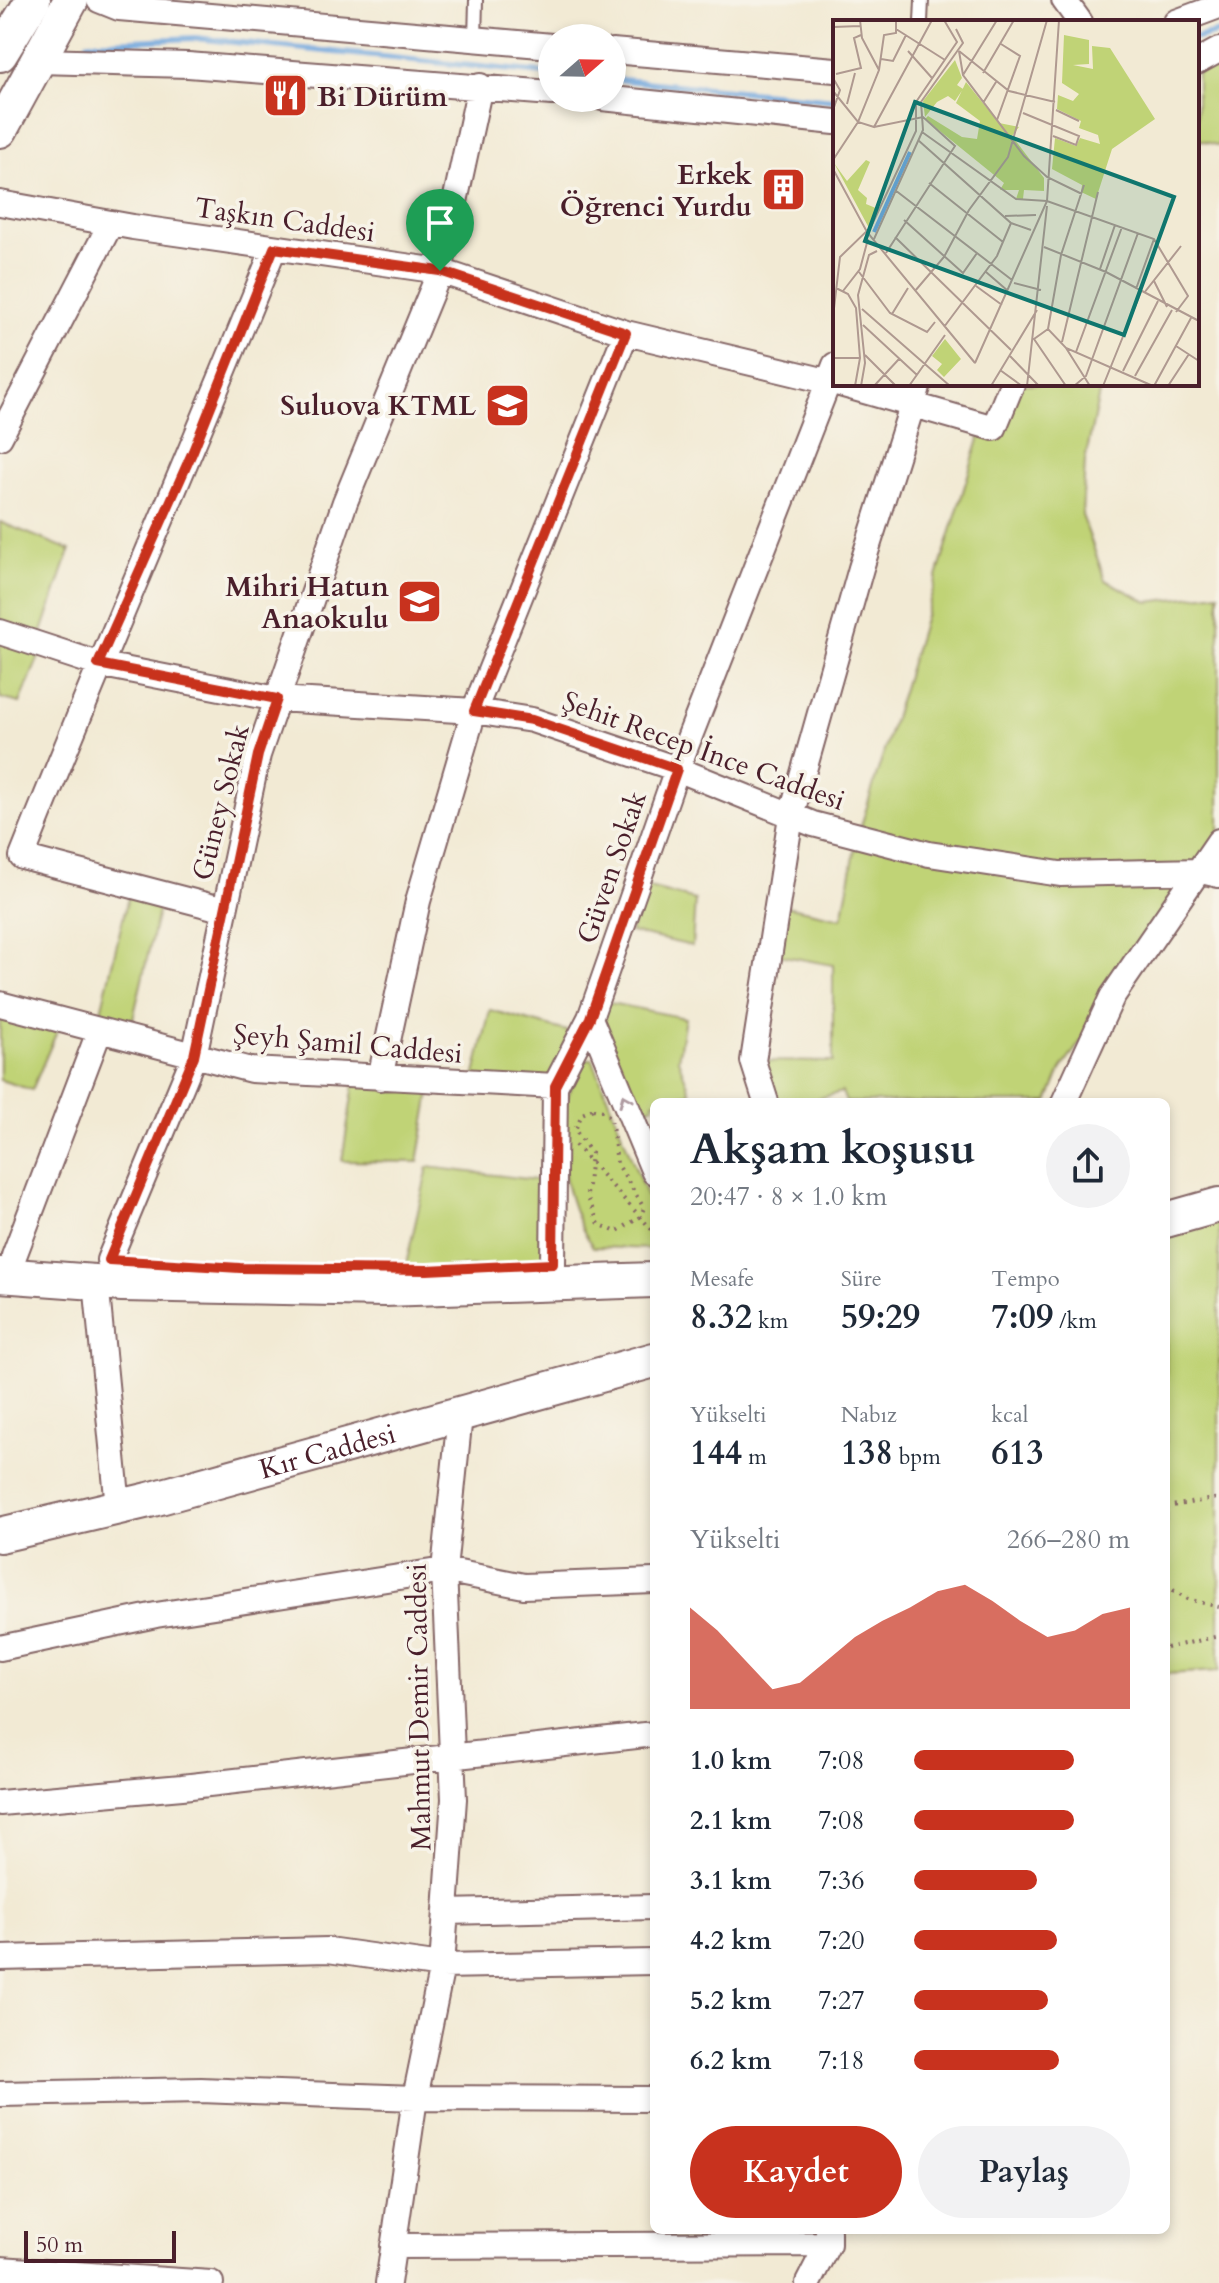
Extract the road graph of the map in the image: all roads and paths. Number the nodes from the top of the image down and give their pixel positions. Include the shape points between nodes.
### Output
1 (71, 0) edge
2 (99, 0) edge
3 (476, 0) edge
4 (922, 0) edge
5 (1064, 0) edge
6 (1219, 6) edge
7 (19, 11) edge
8 (921, 20) edge
9 (1079, 20) edge
10 (1181, 20) edge
11 (475, 40) junction
12 (538, 45) edge
13 (1219, 50) edge
14 (626, 52) edge
15 (0, 54) edge
16 (38, 61) junction
17 (1199, 61) edge
18 (833, 70) edge
19 (480, 86) junction
20 (538, 92) edge
21 (626, 100) edge
22 (833, 122) edge
23 (0, 130) edge
24 (0, 203) edge
25 (111, 223) junction
26 (274, 248) junction
27 (440, 271) junction
28 (626, 333) junction
29 (833, 378) edge
30 (833, 383) edge
31 (875, 386) edge
32 (1011, 386) edge
33 (915, 394) edge
34 (0, 437) edge
35 (0, 632) edge
36 (98, 664) junction
37 (277, 699) junction
38 (474, 711) junction
39 (677, 769) junction
40 (791, 816) junction
41 (1219, 841) edge
42 (1210, 873) edge
43 (225, 910) junction
44 (0, 1004) edge
45 (590, 1018) junction
46 (99, 1032) junction
47 (194, 1056) junction
48 (380, 1078) junction
49 (555, 1086) junction
50 (1070, 1097) edge
51 (765, 1098) edge
52 (554, 1126) junction
53 (592, 1161) junction
54 (650, 1162) edge
55 (1219, 1205) edge
56 (640, 1217) junction
57 (1170, 1219) edge
58 (650, 1228) edge
59 (650, 1260) edge
60 (5, 1262) edge
61 (553, 1264) junction
62 (102, 1271) junction
63 (650, 1280) edge
64 (650, 1361) edge
65 (460, 1415) junction
66 (1219, 1498) edge
67 (1170, 1506) edge
68 (118, 1507) junction
69 (0, 1535) edge
70 (444, 1570) junction
71 (650, 1581) edge
72 (1170, 1588) edge
73 (1219, 1607) edge
74 (1219, 1636) edge
75 (1170, 1647) edge
76 (0, 1648) edge
77 (650, 1734) edge
78 (452, 1756) junction
79 (0, 1803) edge
80 (650, 1907) edge
81 (446, 1912) junction
82 (0, 1958) edge
83 (650, 1962) edge
84 (442, 1966) junction
85 (0, 2094) edge
86 (415, 2098) junction
87 (650, 2099) edge
88 (828, 2237) edge
89 (393, 2246) junction
90 (0, 2269) edge
91 (211, 2283) edge
92 (388, 2283) edge
93 (808, 2283) edge

1 - 16 main road
2 - 11 street via 119,8
3 - 11 lane
4 - 8 lane
5 - 9 street
6 - 10 street
7 - 15 main road
11 - 12 street
13 - 17 street
14 - 18 street
16 - 19 street via 188,65
16 - 23 main road
19 - 20 street
19 - 27 street, Güney Sokak
21 - 22 street
24 - 25 street, Taşkın Caddesi
25 - 26 street, Taşkın Caddesi
25 - 34 street
26 - 27 street, Taşkın Caddesi
26 - 36 street via 193,451
27 - 28 street, Taşkın Caddesi
27 - 37 street, Güney Sokak via 345,502
28 - 29 street, Taşkın Caddesi
28 - 38 street
30 - 39 street, Güven Sokak
31 - 33 street, Taşkın Caddesi
32 - 33 street, Taşkın Caddesi via 994,428
33 - 40 street
35 - 36 street, Şehit Recep İnce Caddesi
36 - 37 street, Şehit Recep İnce Caddesi
36 - 43 street via 22,857
37 - 38 street, Şehit Recep İnce Caddesi
37 - 43 street, Güney Sokak via 258,755
38 - 39 street, Şehit Recep İnce Caddesi via 532,720
38 - 48 street via 418,901
39 - 40 street, Şehit Recep İnce Caddesi
39 - 45 street, Güven Sokak
40 - 42 street, Şehit Recep İnce Caddesi via 929,854 1060,874
40 - 51 street via 753,1061
41 - 42 street
42 - 50 street via 1112,997
43 - 47 street, Güney Sokak
44 - 46 street, Şeyh Şamil Caddesi
45 - 49 street, Güven Sokak
54 -> 45 street
46 - 47 street, Şeyh Şamil Caddesi
46 - 60 street
47 - 48 street, Şeyh Şamil Caddesi via 251,1070
47 - 62 street, Güney Sokak
48 - 49 street, Şeyh Şamil Caddesi
49 - 52 street, Güven Sokak
52 - 53 path
52 - 61 street, Güven Sokak
53 - 56 path
53 - 56 path via 587,1196 599,1224 616,1232
53 - 56 path via 575,1130 582,1114 593,1109 611,1118 617,1163 644,1208
55 - 57 main road
56 - 58 path
59 - 61 main road
60 - 62 main road
61 - 62 main road via 427,1270
62 - 63 main road via 394,1289
62 - 68 street
64 - 65 main road, Kır Caddesi
65 - 68 main road, Kır Caddesi
65 - 70 street, Mahmut Demir Caddesi
66 - 67 path
68 - 69 main road, Kır Caddesi
70 - 71 street via 524,1586
70 - 76 street via 156,1615
70 - 78 street, Mahmut Demir Caddesi
72 - 73 path
74 - 75 path
77 - 78 street
78 - 79 street
78 - 81 street, Mahmut Demir Caddesi
80 - 81 street
81 - 84 street, Mahmut Demir Caddesi
82 - 84 street via 328,1950
83 - 84 street
84 - 86 street, Mahmut Demir Caddesi
85 - 86 street via 201,2090
86 - 87 street
86 - 89 street, Mahmut Demir Caddesi
88 - 89 street
88 - 93 street
89 - 92 street, Mahmut Demir Caddesi
90 - 91 street

